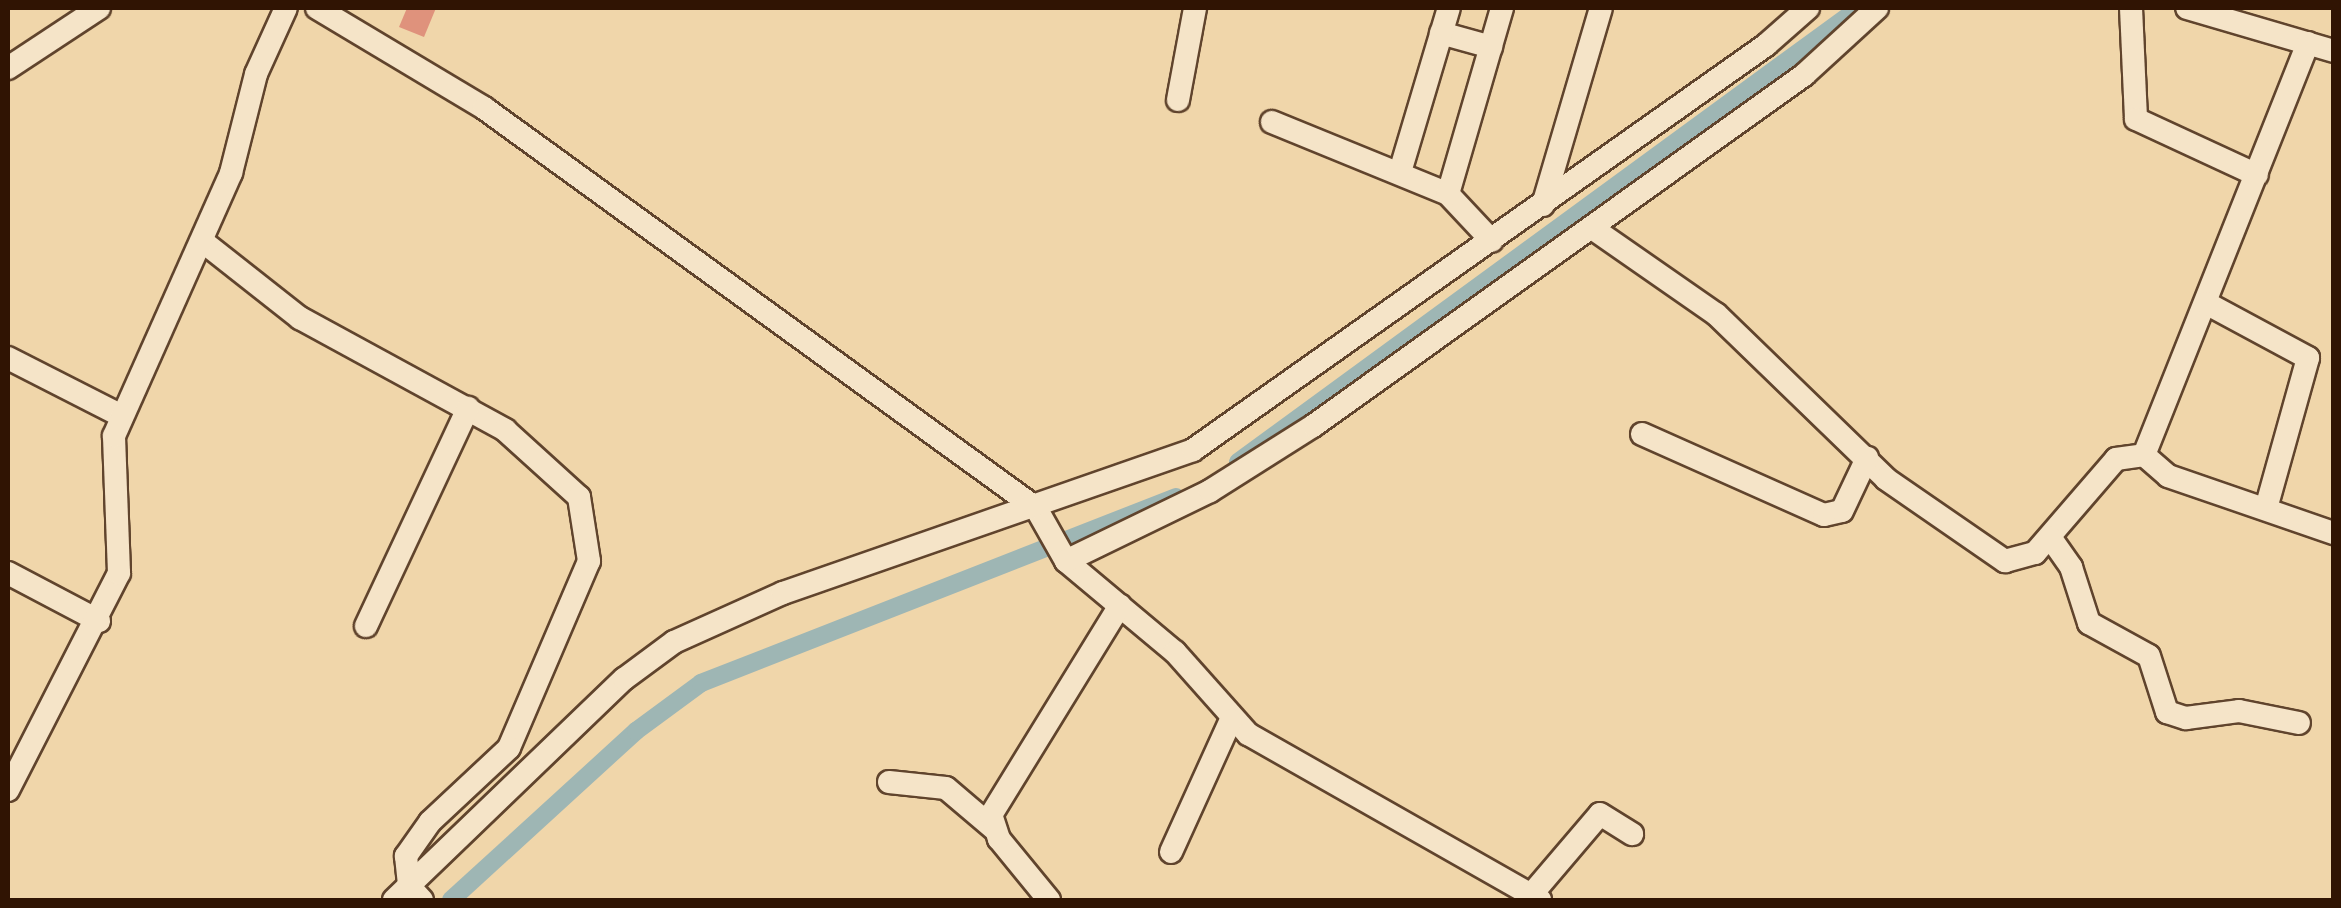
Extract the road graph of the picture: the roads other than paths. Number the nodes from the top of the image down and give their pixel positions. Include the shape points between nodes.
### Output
1 (100, 8) edge
2 (286, 8) edge
3 (317, 8) edge
4 (1195, 8) edge
5 (1449, 8) edge
6 (1502, 8) edge
7 (1601, 8) edge
8 (1808, 8) edge
9 (1877, 8) edge
10 (2131, 8) edge
11 (2188, 8) edge
12 (1441, 32) junction
13 (2308, 43) junction
14 (1492, 47) junction
15 (2334, 51) edge
16 (8, 68) edge
17 (1178, 100) dead end
18 (1272, 122) dead end
19 (1400, 172) junction
20 (2257, 175) junction
21 (1448, 194) junction
22 (1543, 205) junction
23 (1595, 230) junction
24 (1492, 241) junction
25 (202, 242) junction
26 (2206, 303) junction
27 (8, 358) edge
28 (468, 408) junction
29 (122, 416) junction
30 (1642, 434) dead end
31 (2144, 455) junction
32 (1867, 458) junction
33 (2266, 508) junction
34 (1039, 514) junction
35 (2334, 533) edge
36 (2050, 537) junction
37 (1062, 556) junction
38 (8, 573) edge
39 (1120, 604) junction
40 (99, 621) junction
41 (366, 626) dead end
42 (1231, 720) junction
43 (2298, 723) dead end
44 (888, 782) dead end
45 (8, 790) edge
46 (993, 828) junction
47 (1632, 834) dead end
48 (1171, 852) dead end
49 (410, 895) edge
50 (1536, 898) edge
51 (1048, 900) edge

1 - 16 street
2 - 25 street via 256,74 231,172
3 - 34 street via 484,108
4 - 17 street
5 - 12 street
6 - 14 street
7 - 22 street
8 - 22 street
9 - 23 street via 1804,75
10 - 20 street via 2136,119
11 - 13 street
12 - 14 street
12 - 19 street
13 - 15 street
13 - 20 street
14 - 21 street
18 - 19 street
19 - 21 street
20 - 26 street
21 - 24 street
22 - 24 street
23 - 32 street via 1716,314
23 - 37 street via 1250,469
24 - 34 street via 1193,450
25 - 28 street via 300,318
25 - 29 street
26 - 31 street
26 - 33 street via 2308,358
27 - 29 street
28 - 41 street
28 - 49 street via 579,497 589,560 508,748 415,839 406,856
29 - 40 street via 110,458 119,574
30 - 32 street via 1824,515 1842,511
31 - 33 street via 2168,476
31 - 36 street via 2116,459 2101,472
32 - 36 street via 2005,561 2020,562
33 - 35 street
34 - 37 street
34 - 49 street via 783,594 674,642 624,679
36 - 43 street via 2072,567 2089,623 2149,656 2167,712 2186,718 2239,710
37 - 39 street
38 - 40 street
39 - 42 street via 1175,652
39 - 46 street via 1000,794
40 - 45 street
42 - 48 street
42 - 50 street
44 - 46 street via 946,788
46 - 51 street
47 - 50 street via 1600,814

